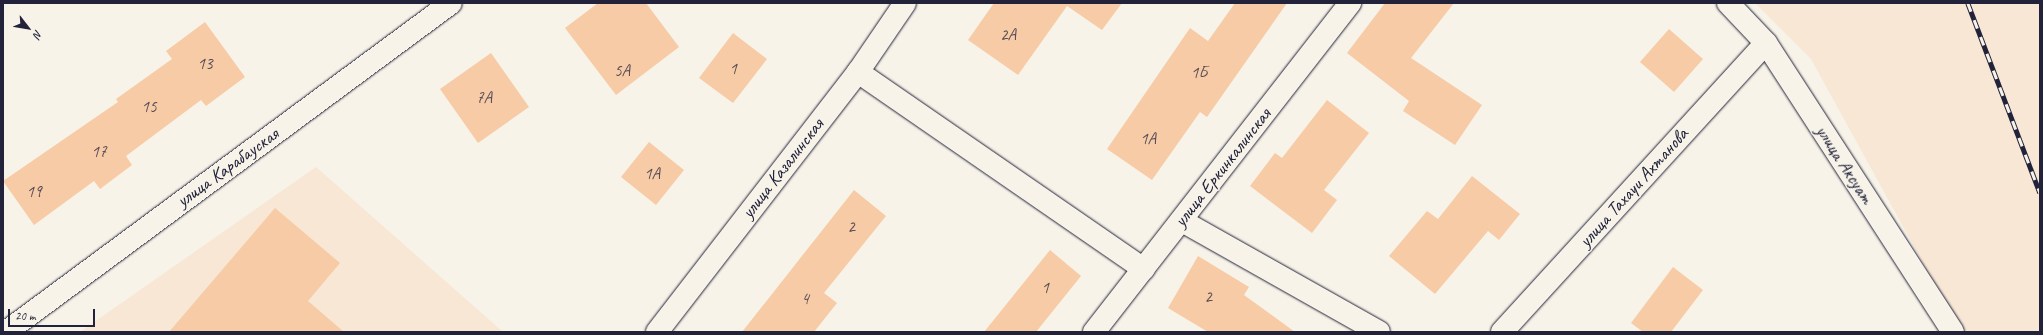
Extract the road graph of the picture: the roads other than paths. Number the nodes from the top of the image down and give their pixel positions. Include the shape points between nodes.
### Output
1 (451, 3) edge
2 (906, 3) edge
3 (1350, 3) edge
4 (1728, 3) edge
5 (1766, 43) junction
6 (858, 72) junction
7 (1182, 221) junction
8 (1144, 269) junction
9 (6, 332) edge
10 (657, 332) edge
11 (1094, 332) edge
12 (1379, 332) edge
13 (1502, 332) edge
14 (1953, 332) edge

1 - 9 street, улица Карабауская
2 - 6 street, улица Казалинская
3 - 7 street, улица Еркинкалинская
4 - 5 street, улица Аксуат
5 - 13 street, улица Тахауи Ахтанова
5 - 14 street, улица Аксуат
6 - 8 street
6 - 10 street, улица Казалинская
7 - 8 street, улица Еркинкалинская
7 - 12 street
8 - 11 street, улица Еркинкалинская

